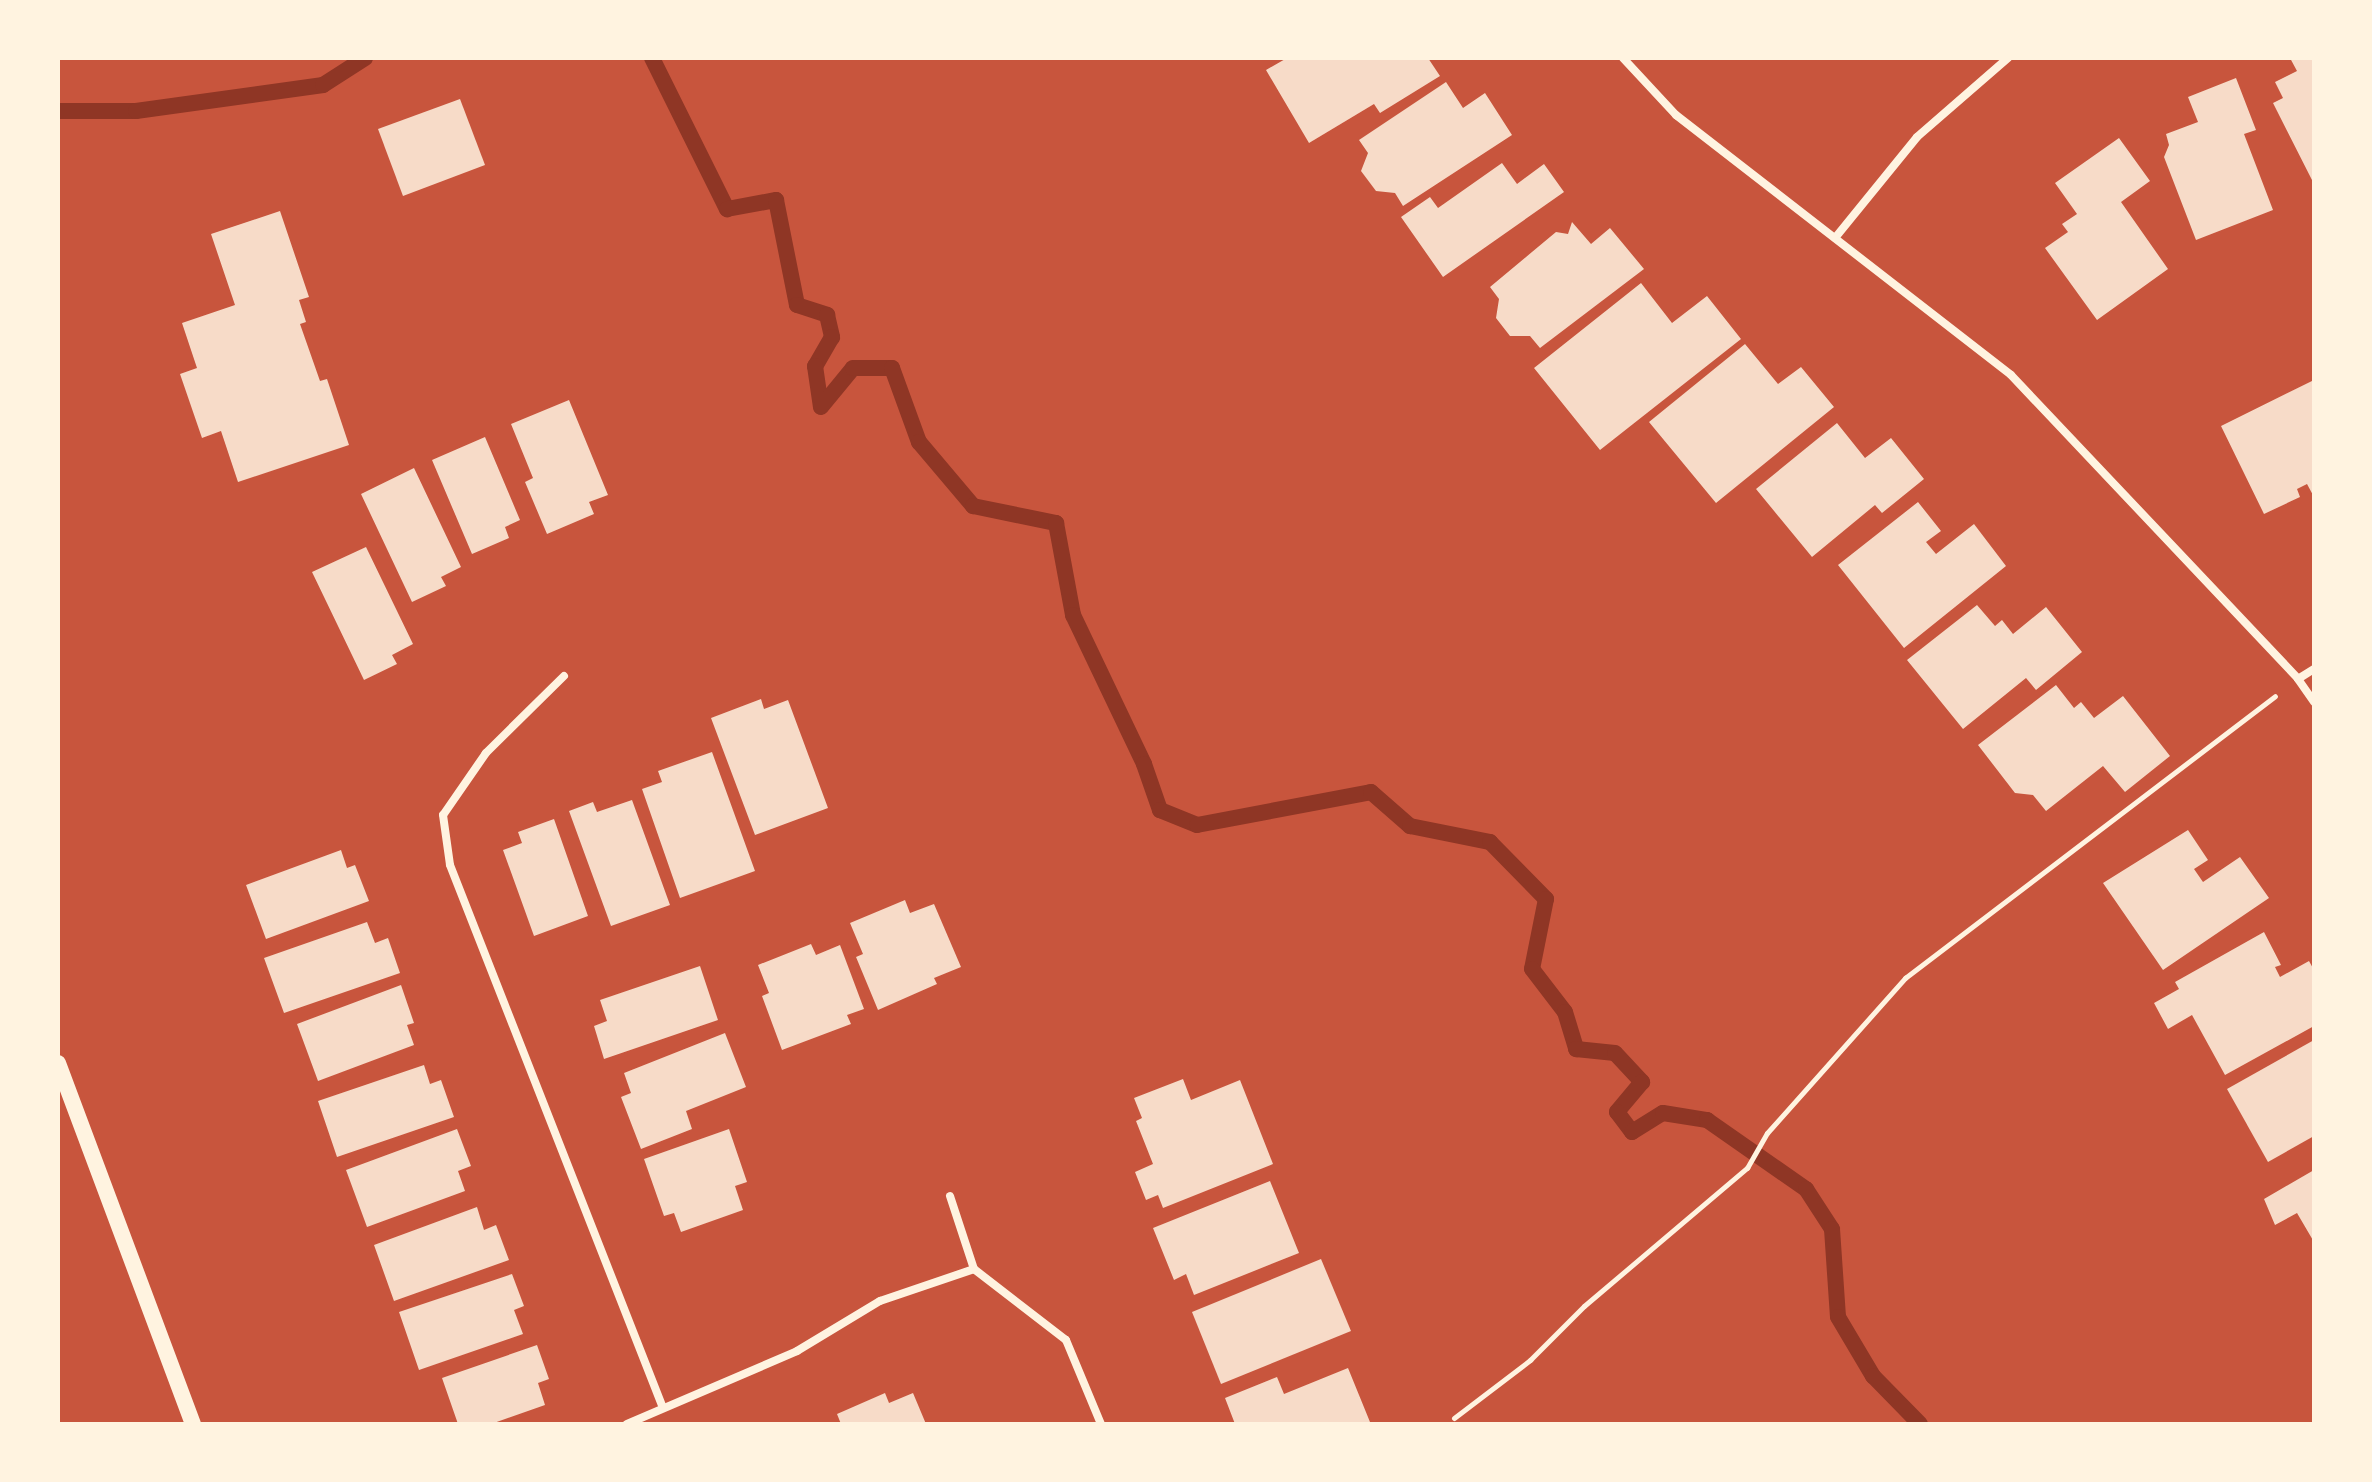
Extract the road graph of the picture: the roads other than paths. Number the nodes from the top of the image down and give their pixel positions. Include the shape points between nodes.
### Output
1 (1623, 58) edge
2 (2008, 58) edge
3 (1835, 238) junction
4 (2314, 669) edge
5 (564, 676) dead end
6 (2298, 679) junction
7 (2314, 702) edge
8 (58, 1063) edge
9 (950, 1196) dead end
10 (974, 1269) junction
11 (663, 1408) junction
12 (193, 1424) edge
13 (627, 1424) edge
14 (1101, 1424) edge

1 - 3 street via 1676,115
2 - 3 street via 1917,137
3 - 6 street via 2011,375
4 - 6 street
5 - 11 street via 486,753 443,815 450,865
6 - 7 street
8 - 12 main road
9 - 10 street
10 - 11 street via 880,1301 797,1351
10 - 14 street via 1066,1340
11 - 13 street

